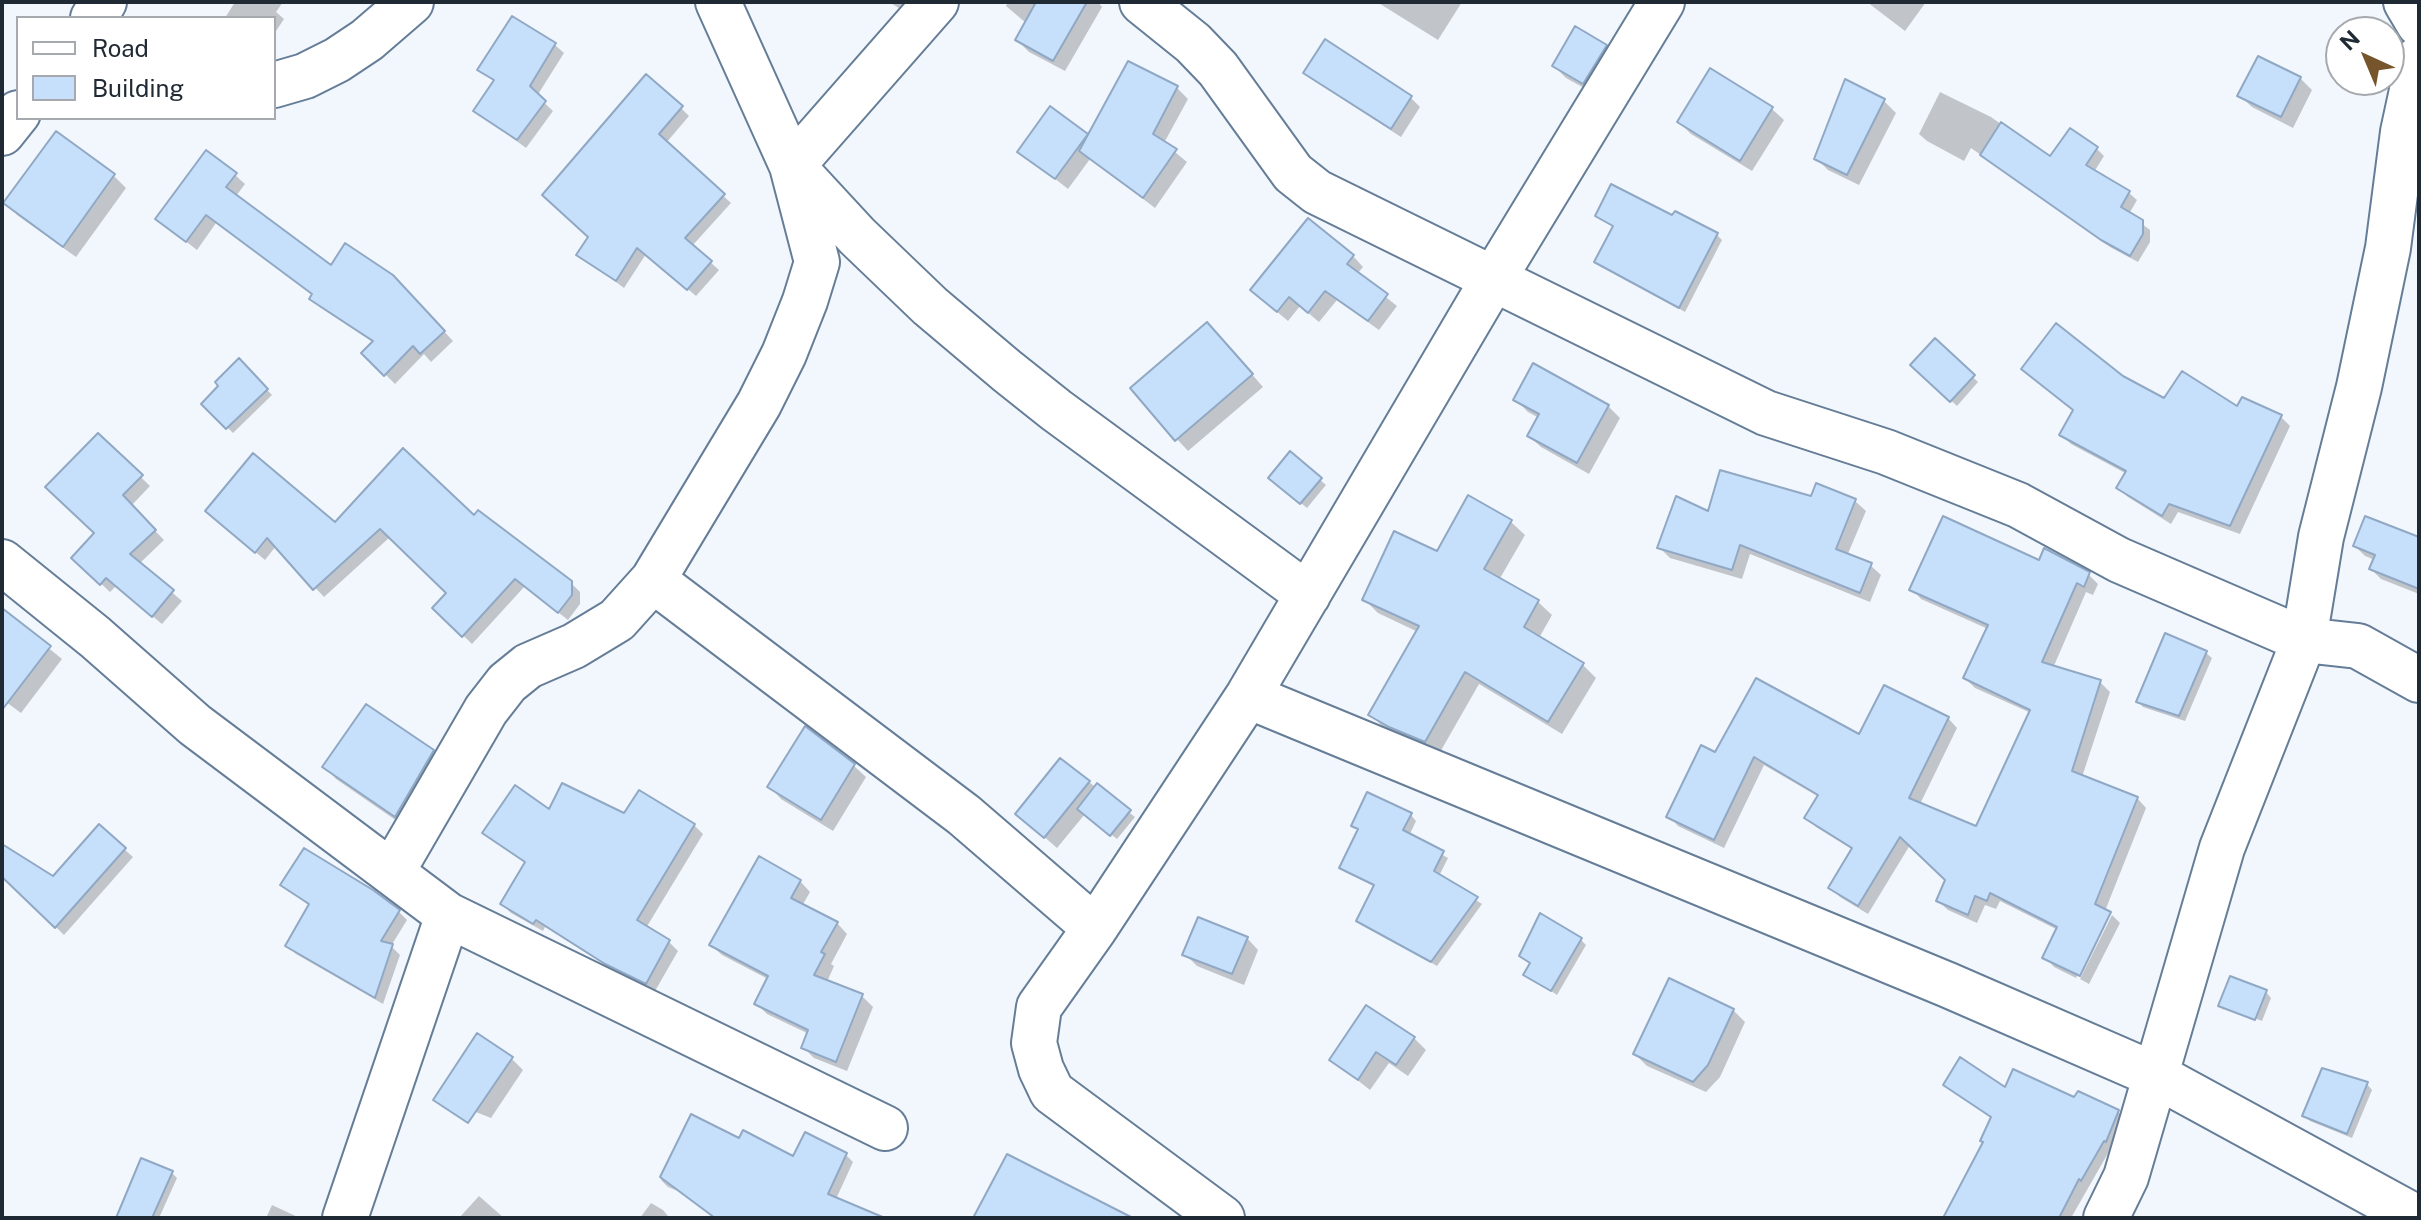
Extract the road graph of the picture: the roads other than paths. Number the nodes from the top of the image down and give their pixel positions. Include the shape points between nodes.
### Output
1 (411, 2) edge
2 (718, 2) edge
3 (936, 2) edge
4 (1142, 2) edge
5 (1662, 2) edge
6 (2406, 2) edge
7 (2419, 24) edge
8 (2419, 58) edge
9 (276, 84) edge
10 (16, 116) edge
11 (2, 133) edge
12 (792, 166) junction
13 (1494, 278) junction
14 (2, 562) edge
15 (653, 580) junction
16 (1308, 595) junction
17 (2304, 640) junction
18 (2419, 680) edge
19 (1248, 696) junction
20 (392, 872) junction
21 (448, 915) junction
22 (1095, 928) junction
23 (2155, 1075) junction
24 (885, 1128) dead end
25 (345, 1218) edge
26 (1222, 1218) edge
27 (2106, 1218) edge
28 (2417, 1218) edge

1 - 9 street via 337,60
2 - 12 street
3 - 12 street
4 - 13 street via 1218,69 1293,173 1317,192
5 - 13 street
6 - 7 street
8 - 17 street via 2388,248 2321,537
10 - 11 street
12 - 15 street via 817,262 805,301 759,404
12 - 16 street via 930,306 1007,371
13 - 16 street
13 - 17 street via 1766,413 1886,452 2018,505 2119,560
14 - 20 street via 195,725
15 - 20 street via 617,620 528,666 507,683
15 - 22 street via 964,815
16 - 19 street
17 - 18 street via 2358,646
17 - 23 street via 2222,848
19 - 22 street
19 - 23 street
20 - 21 street
21 - 24 street
21 - 25 street
22 - 26 street via 1039,1007 1034,1043 1041,1069 1052,1092
23 - 27 street via 2126,1177
23 - 28 street

